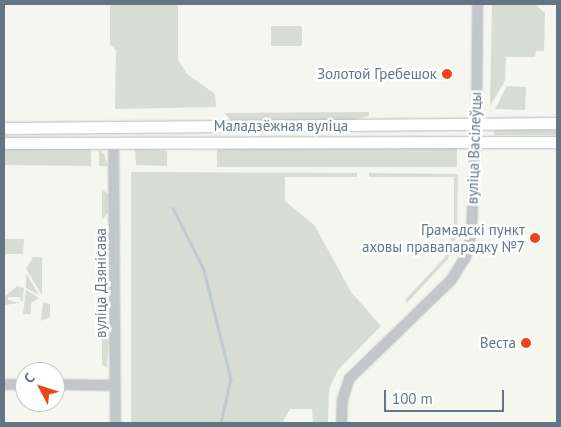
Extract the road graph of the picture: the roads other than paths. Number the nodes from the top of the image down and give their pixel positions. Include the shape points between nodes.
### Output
1 (477, 4) edge
2 (557, 123) edge
3 (476, 124) junction
4 (220, 126) junction
5 (113, 127) junction
6 (4, 128) edge
7 (220, 141) junction
8 (475, 142) junction
9 (557, 142) edge
10 (4, 143) edge
11 (113, 143) junction
12 (65, 384) edge
13 (115, 385) junction
14 (115, 423) edge
15 (342, 423) edge

1 - 3 street, вуліца Васілеўцы
2 - 3 main road, Маладзёжная вуліца
3 - 4 main road, Маладзёжная вуліца
3 - 8 main road, вуліца Васілеўцы
4 - 5 main road, Маладзёжная вуліца
4 - 7 main road
5 - 6 main road, Маладзёжная вуліца
5 - 11 main road
7 - 8 main road, Маладзёжная вуліца
7 - 11 main road, Маладзёжная вуліца
8 - 9 main road, Маладзёжная вуліца
8 - 15 street, вуліца Васілеўцы via 471,231 465,257 451,279 349,378 342,400
10 - 11 main road, Маладзёжная вуліца
11 - 13 street, вуліца Дзянісава
12 - 13 street
13 - 14 street, вуліца Дзянісава

